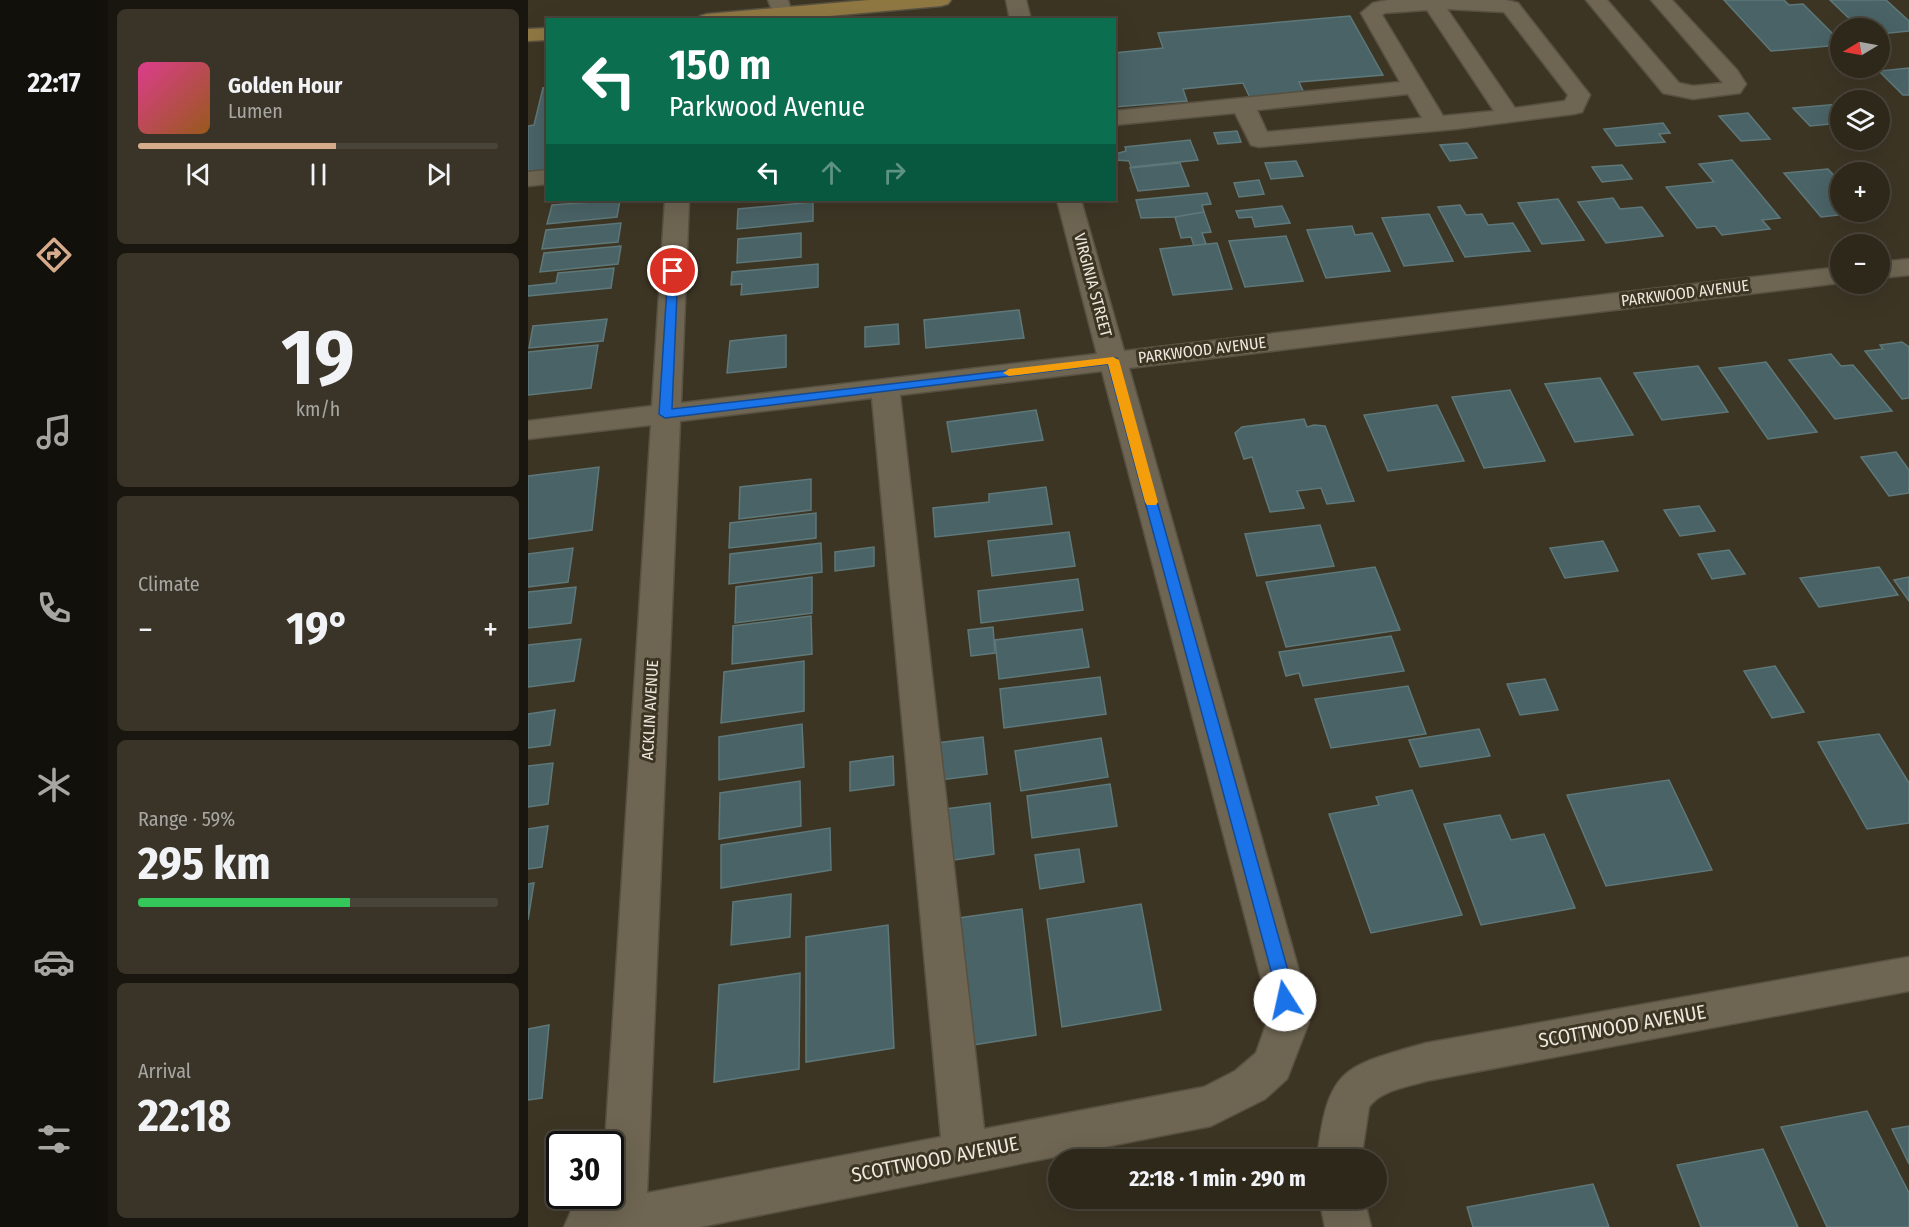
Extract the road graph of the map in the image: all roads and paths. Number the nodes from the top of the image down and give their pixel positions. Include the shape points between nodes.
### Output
1 (941, 0) edge
2 (1016, 0) edge
3 (1596, 0) edge
4 (1661, 0) edge
5 (884, 2) edge
6 (1403, 2) edge
7 (1432, 2) junction
8 (780, 7) edge
9 (718, 18) edge
10 (1020, 18) edge
11 (546, 34) edge
12 (528, 35) edge
13 (1414, 87) junction
14 (1243, 105) junction
15 (1508, 115) junction
16 (1116, 118) edge
17 (1436, 123) junction
18 (546, 177) edge
19 (528, 179) edge
20 (677, 201) edge
21 (1069, 201) edge
22 (1909, 267) edge
23 (1890, 269) edge
24 (1830, 276) edge
25 (1113, 360) junction
26 (885, 388) junction
27 (665, 414) junction
28 (528, 430) edge
29 (1909, 974) edge
30 (1272, 1065) joint
31 (1340, 1149) edge
32 (965, 1153) junction
33 (1344, 1209) edge
34 (605, 1224) edge
35 (1348, 1227) edge

1 - 5 main road
2 - 10 street
3 - 4 street via 1671,88 1681,92 1732,88 1735,84 1729,75
5 - 8 main road
6 - 7 street
6 - 13 street via 1371,13
7 - 15 street
7 - 15 street via 1493,1 1511,7 1579,95 1574,107
8 - 9 main road
11 - 12 main road
13 - 14 street
13 - 17 street
14 - 16 street
14 - 17 street via 1258,140
15 - 17 street
18 - 19 street
20 - 27 street, ACKLIN AVENUE
21 - 25 street, VIRGINIA STREET
22 - 23 street
24 - 25 street, PARKWOOD AVENUE
25 - 26 street, PARKWOOD AVENUE
25 - 30 street, VIRGINIA STREET via 1281,978 1288,1022
26 - 27 street, PARKWOOD AVENUE
26 - 32 street
27 - 28 street, PARKWOOD AVENUE
27 - 34 street, ACKLIN AVENUE
29 - 31 street, SCOTTWOOD AVENUE via 1426,1062 1368,1079 1356,1088 1344,1112
30 - 32 street, SCOTTWOOD AVENUE via 1250,1085 1211,1107
32 - 34 street, SCOTTWOOD AVENUE
33 - 35 street

